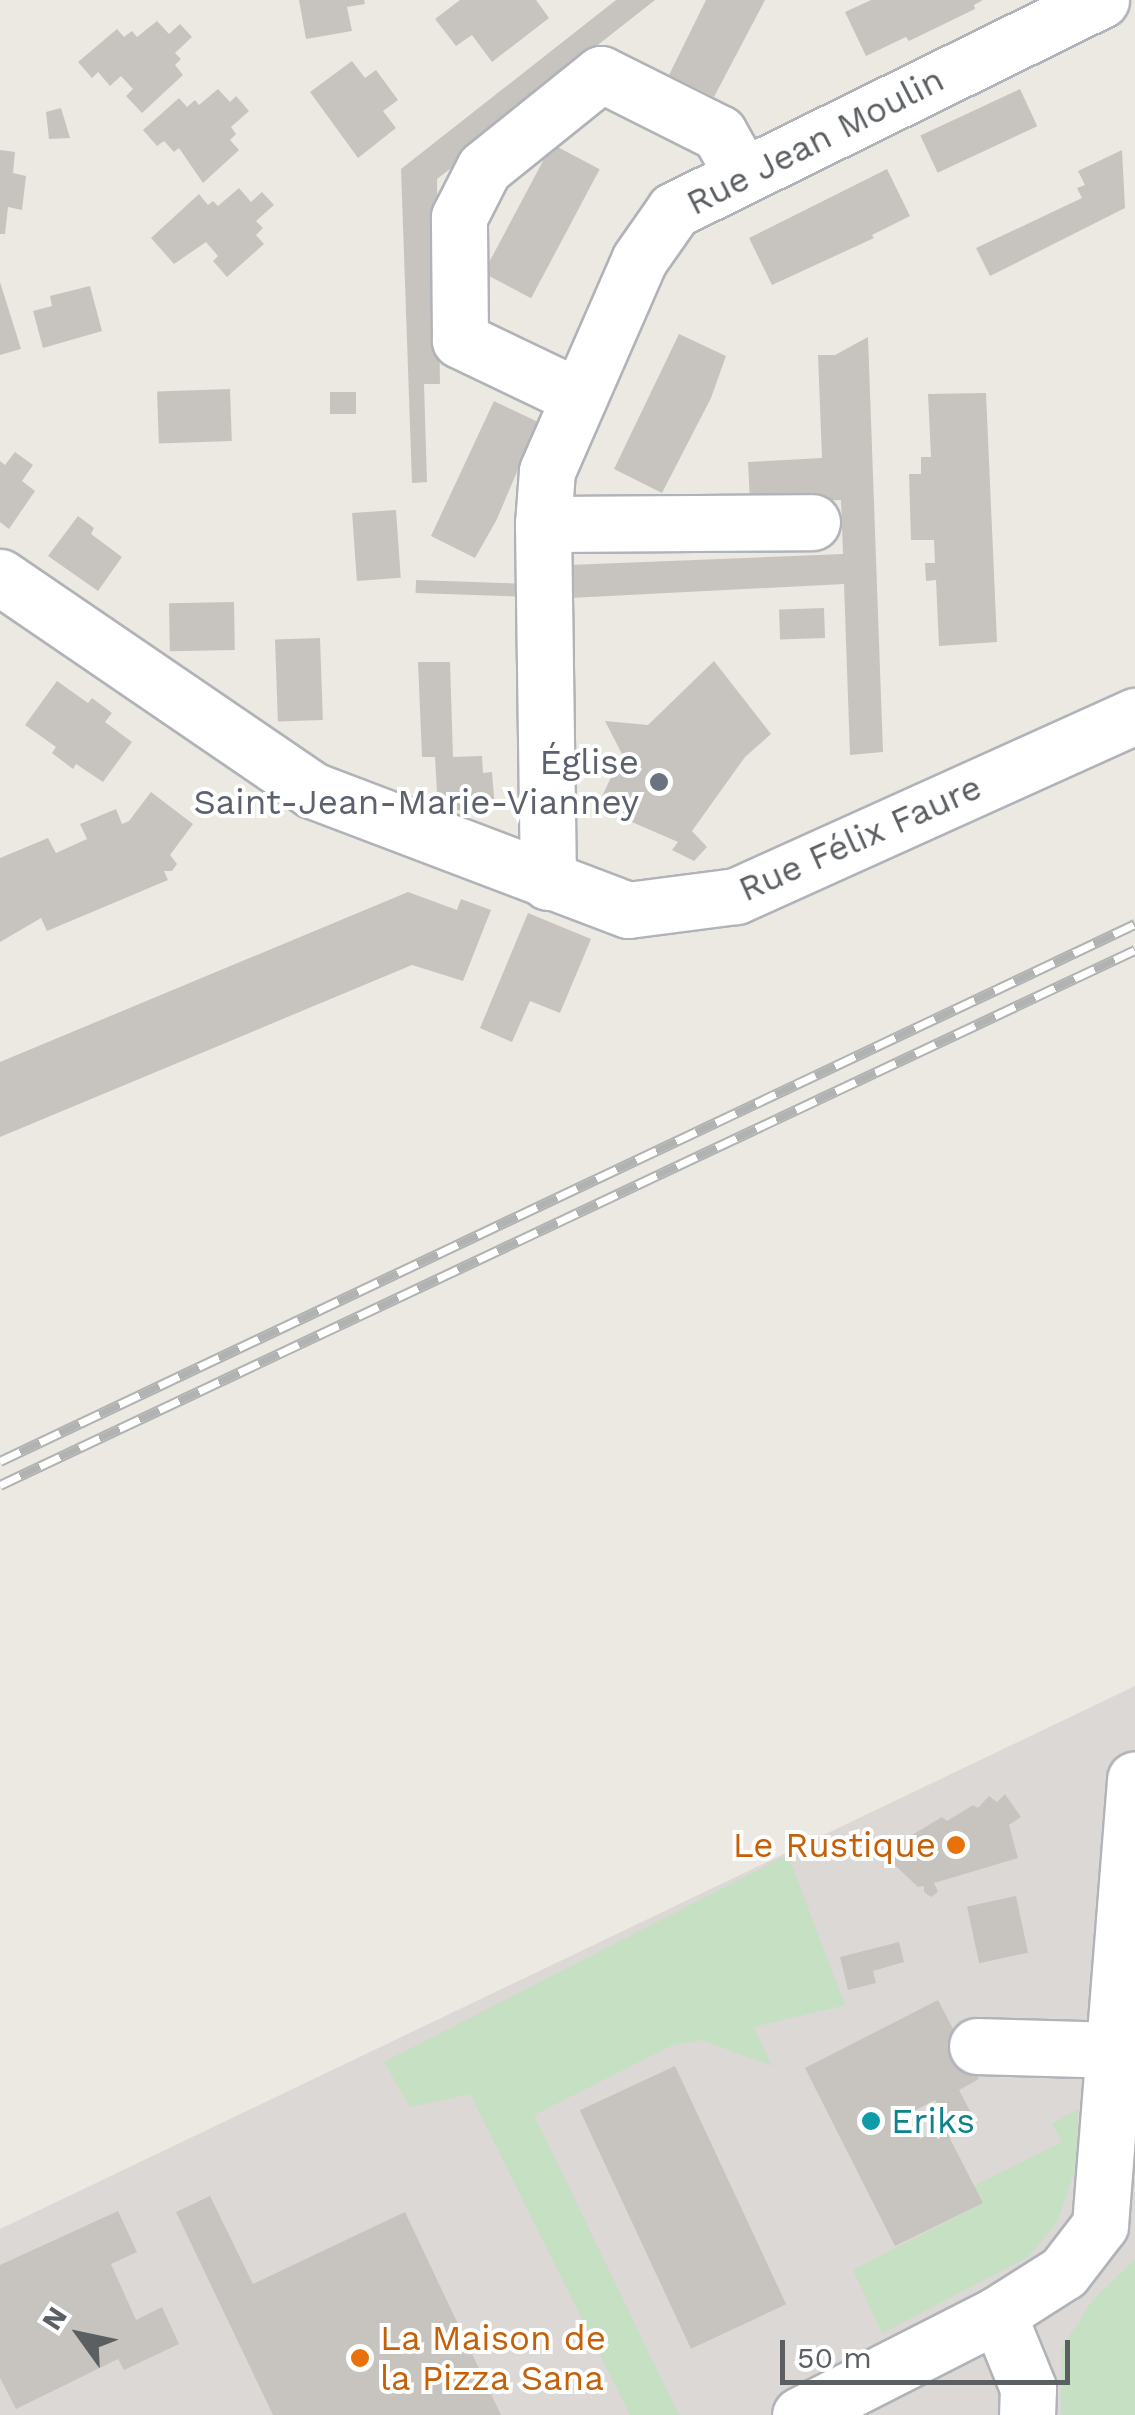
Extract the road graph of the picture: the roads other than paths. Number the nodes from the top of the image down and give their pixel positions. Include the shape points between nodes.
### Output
1 (1102, 0) edge
2 (742, 174) junction
3 (579, 397) junction
4 (812, 522) dead end
5 (543, 524) junction
6 (0, 578) edge
7 (1135, 716) edge
8 (548, 882) junction
9 (1135, 1778) edge
10 (978, 2046) dead end
11 (1116, 2050) junction
12 (998, 2314) junction
13 (800, 2415) edge
14 (1027, 2415) edge

1 - 2 street, Rue Jean Moulin
2 - 3 street, Rue Jean Moulin via 674,210 639,260
2 - 3 street via 719,133 601,74 484,168 459,217 460,340
3 - 5 street, Rue Jean Moulin via 547,471
4 - 5 street
5 - 8 street, Rue Jean Moulin
6 - 8 street, Rue Félix Faure via 312,790
7 - 8 street, Rue Félix Faure via 736,896 628,910
9 - 11 street
10 - 11 street
11 - 12 street via 1100,2225 1064,2272
12 - 13 street
12 - 14 street via 1028,2388

